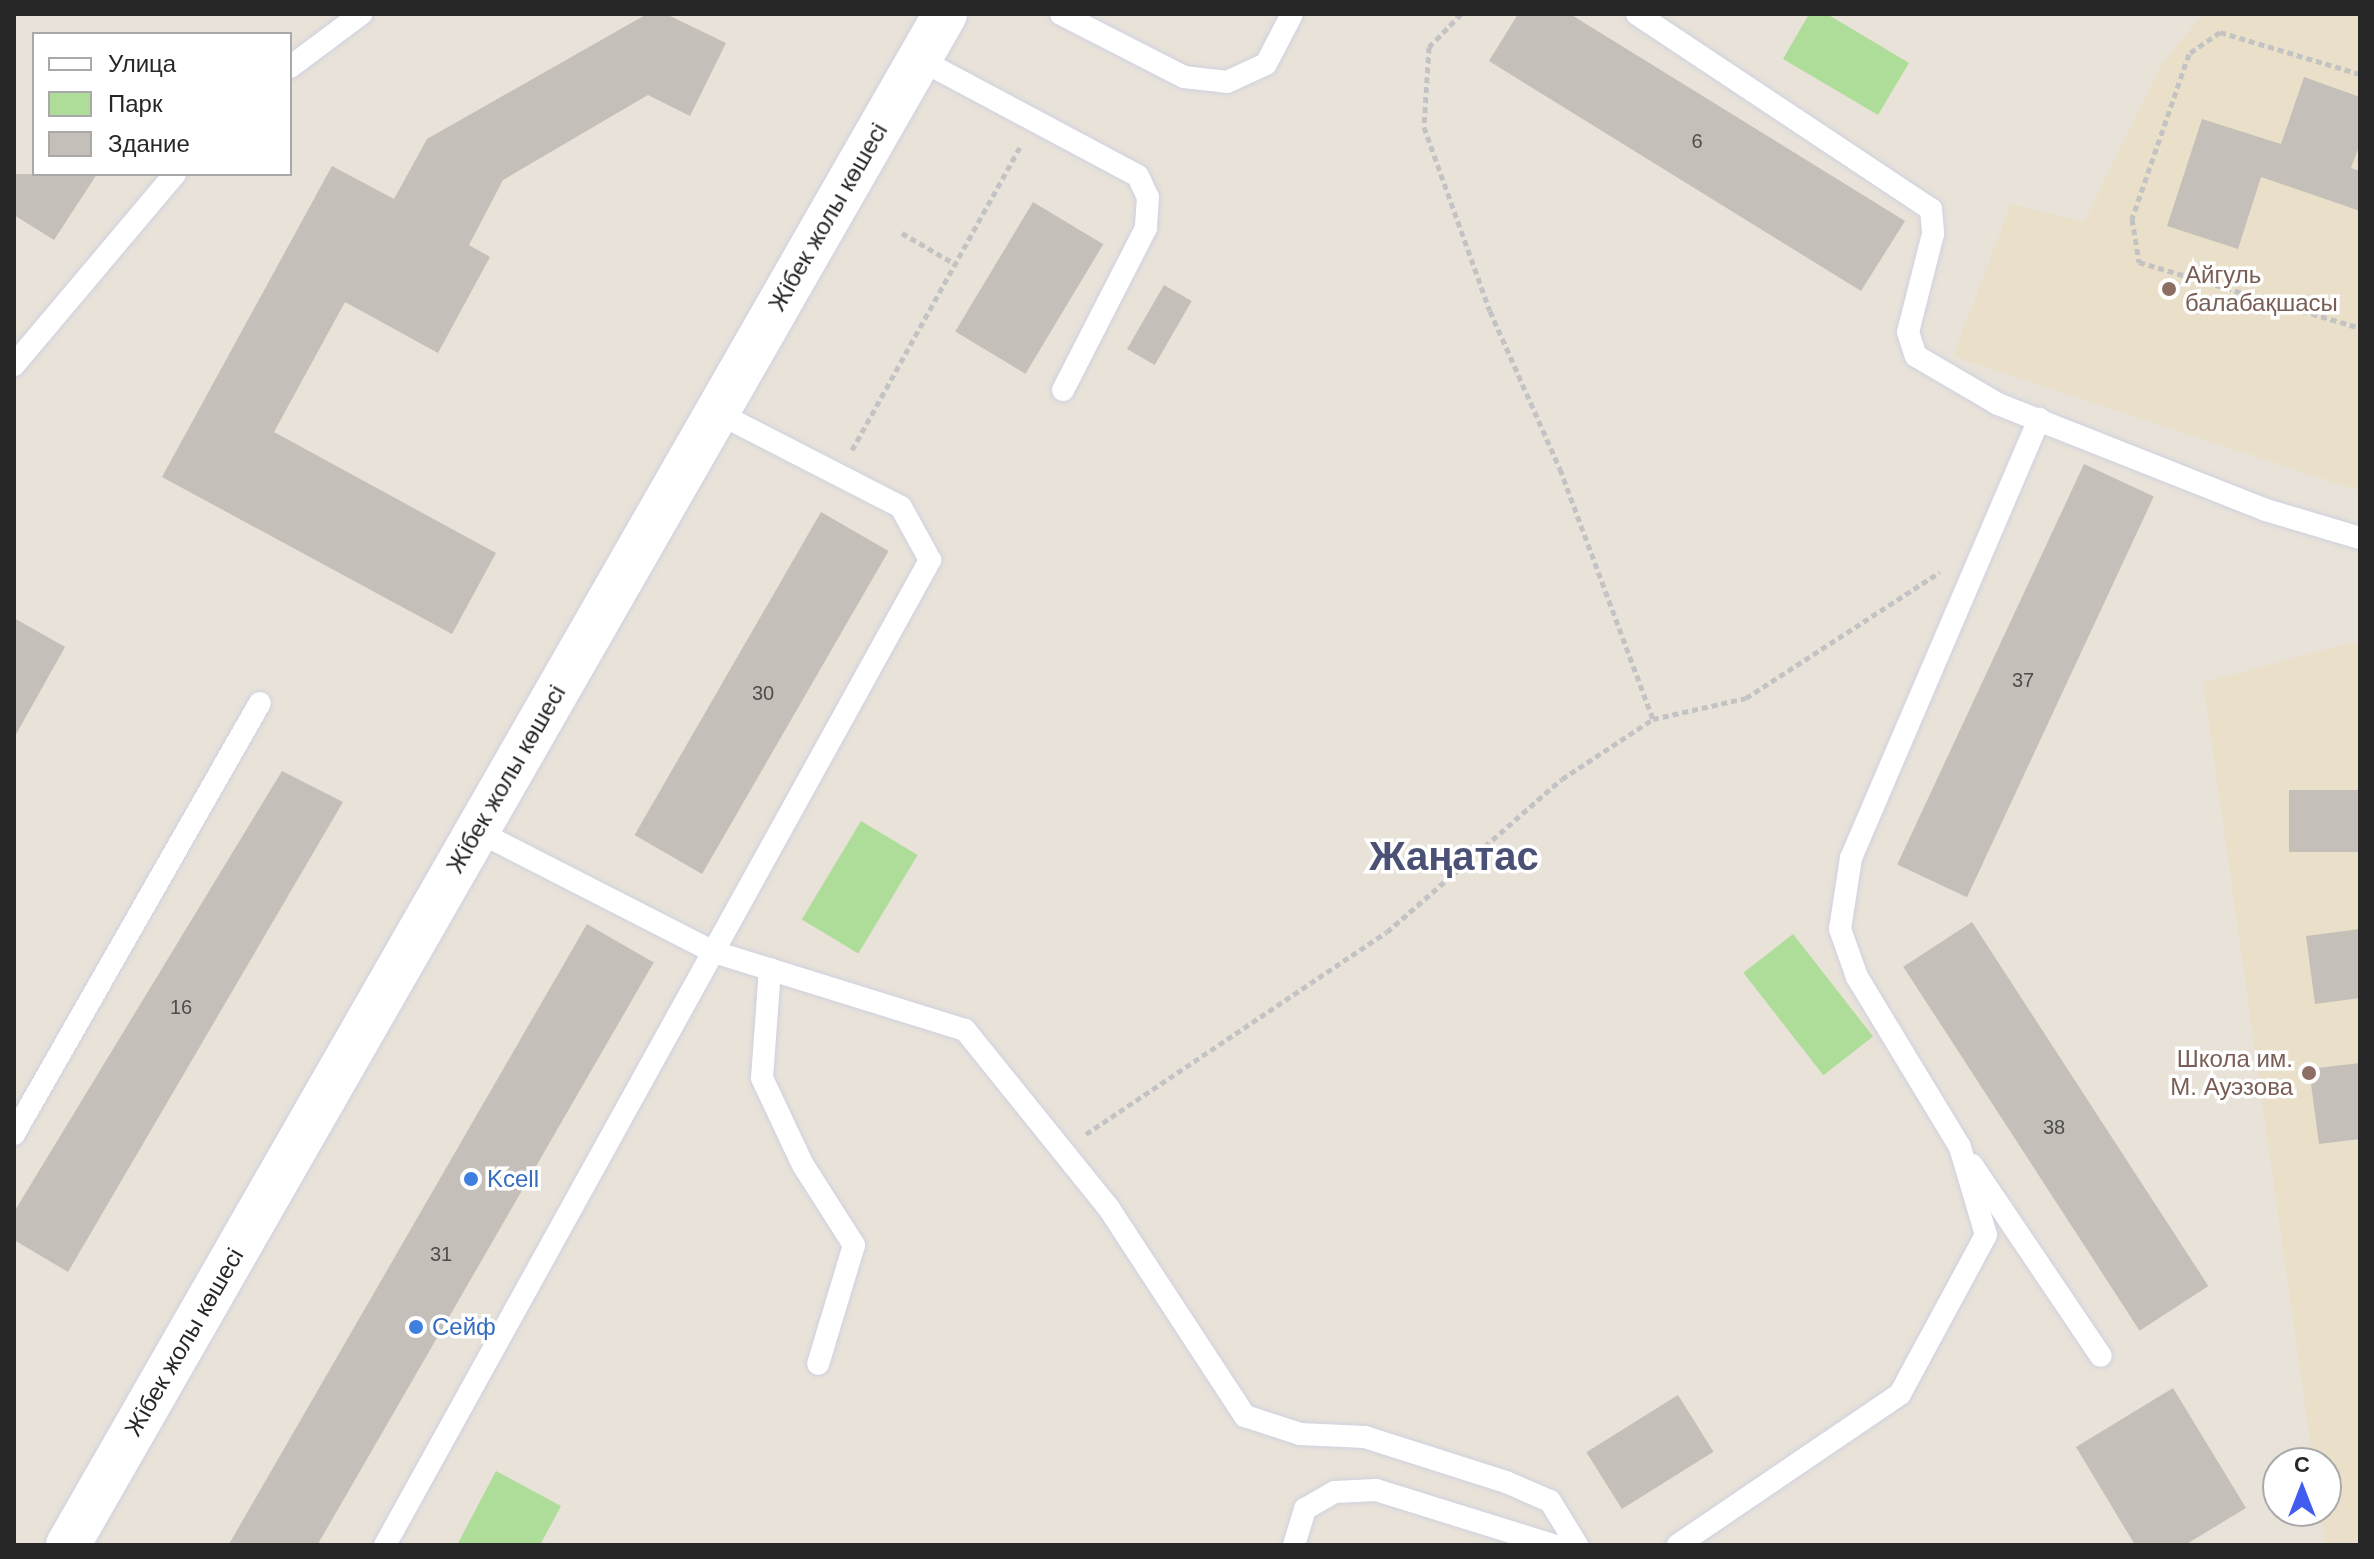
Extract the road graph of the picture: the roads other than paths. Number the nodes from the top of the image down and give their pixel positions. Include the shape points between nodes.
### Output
1 (361, 14) edge
2 (945, 14) edge
3 (1061, 14) edge
4 (1292, 14) edge
5 (1637, 14) edge
6 (919, 59) junction
7 (292, 66) edge
8 (173, 176) edge
9 (14, 365) edge
10 (1063, 390) dead end
11 (716, 412) junction
12 (2039, 419) junction
13 (2360, 538) edge
14 (260, 703) dead end
15 (477, 831) junction
16 (711, 951) junction
17 (770, 969) junction
18 (14, 1134) edge
19 (1960, 1147) junction
20 (2101, 1356) dead end
21 (818, 1364) dead end
22 (68, 1545) edge
23 (385, 1545) edge
24 (1294, 1545) edge
25 (1553, 1545) edge
26 (1577, 1545) edge
27 (1678, 1545) edge

1 - 7 lane
2 - 6 main road, Жібек жолы көшесі
3 - 4 lane via 1184,77 1227,82 1266,64
5 - 12 lane via 1931,209 1933,234 1908,332 1916,356 1998,404
6 - 10 lane via 1138,176 1148,197 1146,228
6 - 11 main road, Жібек жолы көшесі
8 - 9 lane
11 - 15 main road, Жібек жолы көшесі
11 - 16 lane via 901,507 930,560
12 - 13 lane via 2266,510
12 - 19 lane via 1851,858 1840,929 1857,977
14 - 18 lane
15 - 16 lane
15 - 22 main road, Жібек жолы көшесі
16 - 17 lane
16 - 23 lane
17 - 21 lane via 762,1078 803,1165 854,1245
17 - 26 lane via 965,1030 1108,1207 1245,1416 1300,1434 1365,1437 1506,1482 1550,1501
19 - 20 lane
19 - 27 lane via 1986,1235 1900,1394
24 - 25 lane via 1305,1509 1335,1492 1376,1490

